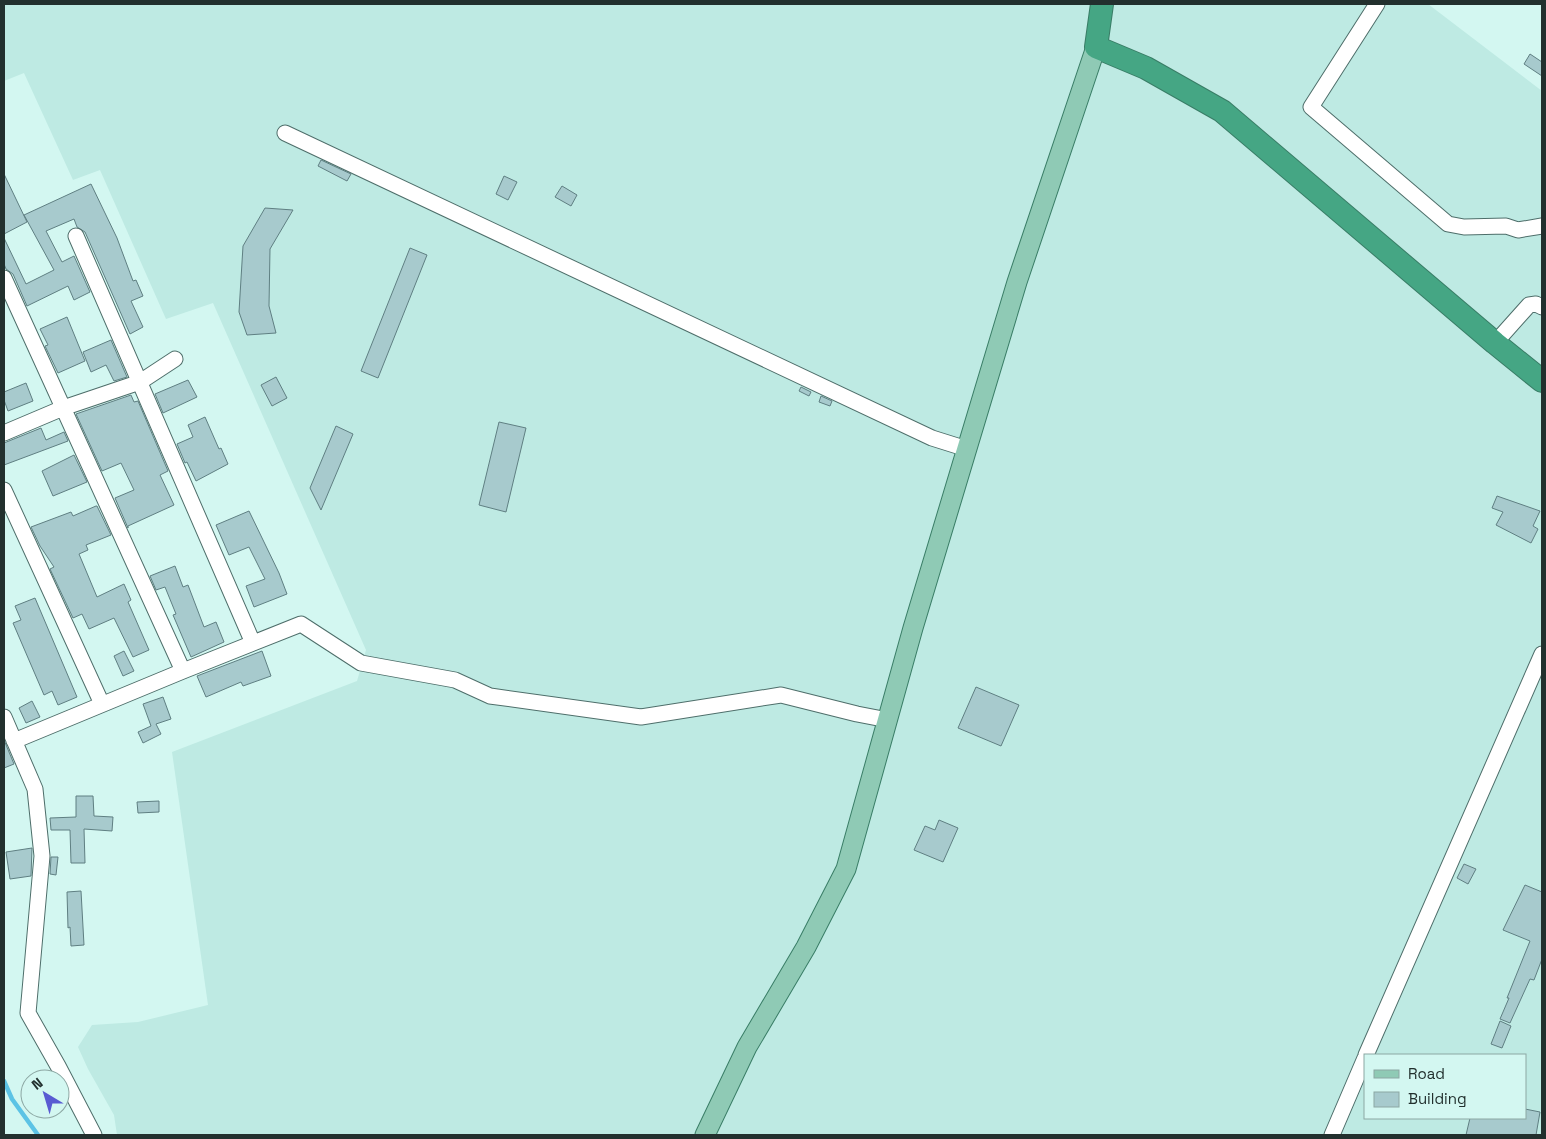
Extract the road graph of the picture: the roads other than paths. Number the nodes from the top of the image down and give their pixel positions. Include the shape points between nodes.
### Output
1 (1377, 4) edge
2 (1103, 5) edge
3 (1096, 47) junction
4 (284, 133) dead end
5 (1542, 226) edge
6 (76, 236) dead end
7 (4, 278) edge
8 (1542, 307) edge
9 (1495, 343) junction
10 (175, 359) dead end
11 (1542, 381) edge
12 (140, 382) junction
13 (63, 408) junction
14 (4, 433) edge
15 (967, 449) junction
16 (4, 490) edge
17 (253, 643) junction
18 (1542, 654) edge
19 (183, 671) junction
20 (102, 704) junction
21 (4, 717) edge
22 (888, 720) junction
23 (14, 740) junction
24 (1366, 1054) edge
25 (1364, 1058) edge
26 (94, 1135) edge
27 (705, 1135) edge
28 (1332, 1135) edge

1 - 5 street via 1311,107 1448,224 1506,226 1518,230
2 - 3 highway
3 - 9 highway via 1146,68 1222,111
3 - 15 main road via 1017,282
4 - 15 street via 932,438
6 - 12 street
7 - 13 street
8 - 9 street via 1529,305
9 - 11 highway
10 - 12 street
12 - 13 street
12 - 17 street
13 - 14 street
13 - 19 street
15 - 22 main road
16 - 20 street
17 - 19 street
17 - 22 street via 301,624 362,663 455,680 490,696 641,717 781,695
18 - 24 street
19 - 20 street
20 - 23 street
21 - 23 street
22 - 27 main road via 846,869 806,947 747,1047
23 - 26 street via 35,789 42,856 28,1014
25 - 28 street

